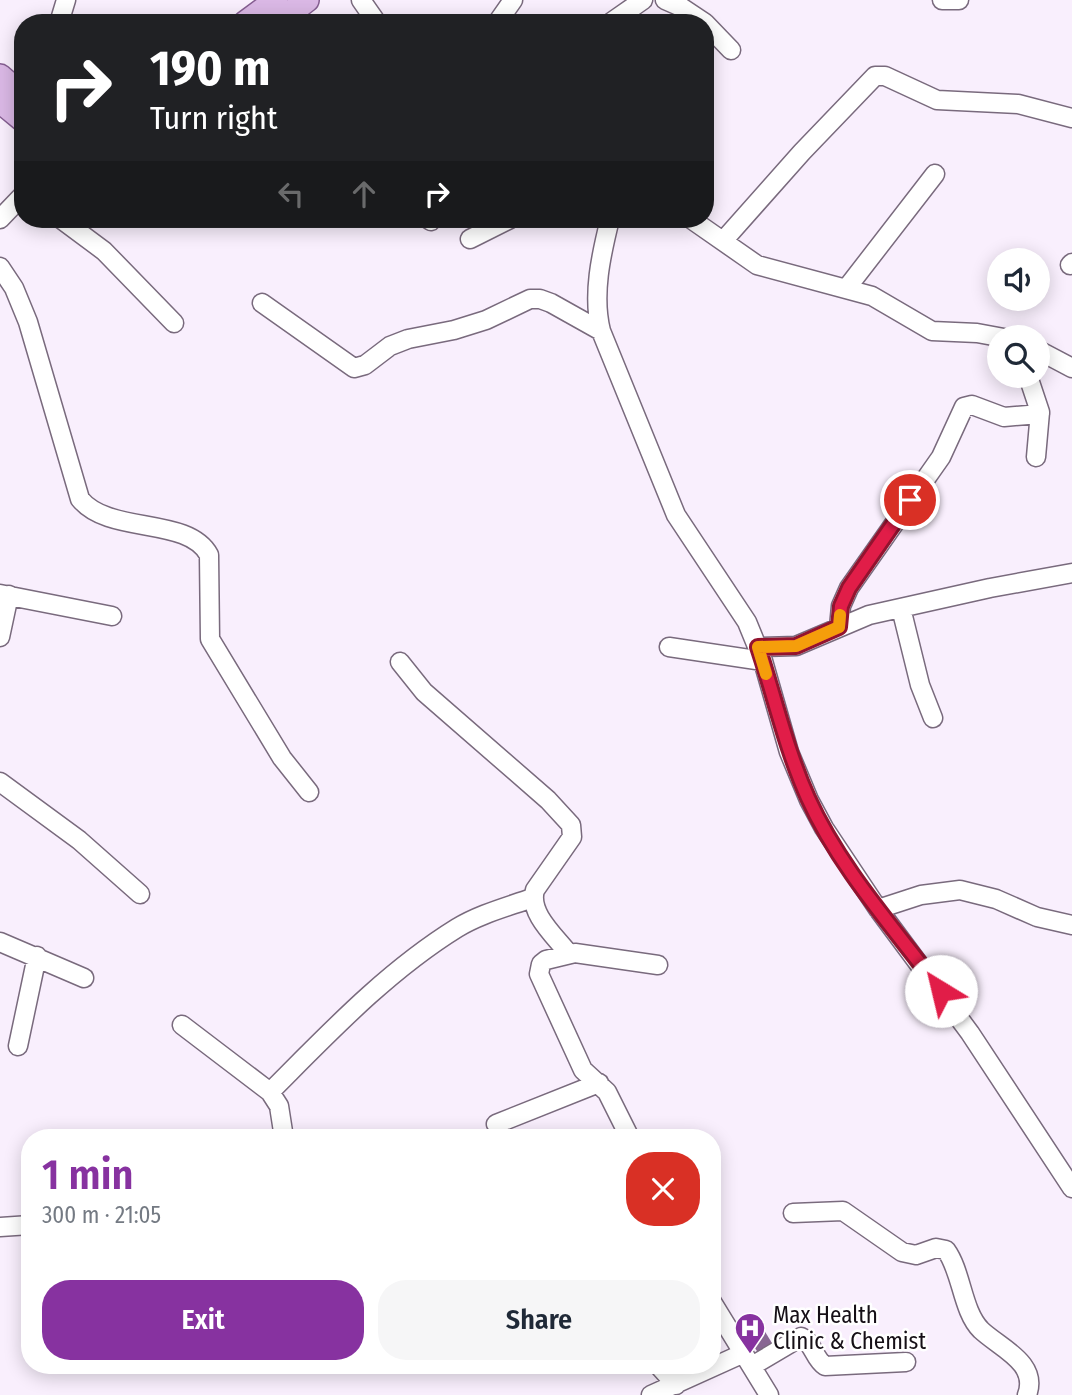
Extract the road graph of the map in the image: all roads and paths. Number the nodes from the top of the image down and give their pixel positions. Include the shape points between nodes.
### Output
1 (276, 0) edge
2 (307, 0) edge
3 (643, 0) edge
4 (664, 0) edge
5 (942, 0) edge
6 (959, 0) edge
7 (257, 14) edge
8 (289, 14) edge
9 (623, 14) edge
10 (692, 14) edge
11 (714, 32) edge
12 (732, 50) dead end
13 (0, 76) edge
14 (14, 88) edge
15 (0, 102) edge
16 (14, 113) edge
17 (1072, 118) edge
18 (935, 174) dead end
19 (14, 204) edge
20 (0, 219) edge
21 (73, 228) edge
22 (492, 228) edge
23 (608, 228) edge
24 (704, 228) edge
25 (470, 239) dead end
26 (723, 241) junction
27 (0, 267) edge
28 (846, 289) junction
29 (262, 303) dead end
30 (174, 323) dead end
31 (601, 331) junction
32 (987, 335) edge
33 (1050, 356) edge
34 (1072, 368) edge
35 (1032, 388) edge
36 (1040, 414) junction
37 (1036, 457) dead end
38 (1072, 573) edge
39 (5, 594) edge
40 (901, 608) junction
41 (112, 616) dead end
42 (839, 627) junction
43 (0, 637) edge
44 (669, 647) dead end
45 (760, 654) junction
46 (400, 662) dead end
47 (933, 718) dead end
48 (0, 782) edge
49 (309, 792) dead end
50 (140, 894) dead end
51 (533, 898) junction
52 (878, 909) junction
53 (1072, 925) edge
54 (0, 942) edge
55 (569, 954) junction
56 (37, 956) junction
57 (658, 965) dead end
58 (85, 978) dead end
59 (182, 1025) dead end
60 (18, 1046) dead end
61 (599, 1083) junction
62 (270, 1092) junction
63 (496, 1124) dead end
64 (283, 1129) edge
65 (626, 1129) edge
66 (1072, 1188) edge
67 (793, 1213) dead end
68 (21, 1226) edge
69 (0, 1227) edge
70 (721, 1316) edge
71 (748, 1360) junction
72 (906, 1362) dead end
73 (721, 1369) edge
74 (666, 1374) edge
75 (708, 1374) edge
76 (676, 1385) junction
77 (651, 1395) edge
78 (769, 1395) edge
79 (1027, 1395) edge

1 - 7 main road
2 - 8 main road
3 - 9 street
4 - 10 street
5 - 6 street
11 - 12 street
13 - 14 main road
15 - 16 main road
17 - 26 street via 1018,104 937,100 885,76 874,76
18 - 28 street
19 - 20 street
21 - 30 street via 104,251
22 - 25 street
23 - 31 street via 596,301
24 - 26 street
26 - 28 street via 757,265
27 - 49 street via 27,322 80,499 86,507 120,521 190,536 205,549 210,639 282,758
28 - 32 street via 872,296 932,331
29 - 31 street via 354,368 390,346 486,320 530,299 551,303
31 - 45 street via 676,515 733,597
33 - 34 street
35 - 36 street
36 - 37 street
36 - 42 street via 1004,417 972,405 964,407 941,457 849,588
38 - 40 street
39 - 41 street
39 - 43 street
40 - 42 street
40 - 47 street
42 - 45 street via 796,646
44 - 45 street
45 - 52 street via 789,752 809,800
46 - 51 street via 424,692 548,800 570,825 572,837
48 - 50 street via 79,840
51 - 55 street via 535,909
51 - 62 street via 486,914 422,952 357,1005
52 - 53 street via 921,895 960,890 1037,918
52 - 66 street via 970,1033
54 - 56 street
55 - 57 street
55 - 61 street via 546,960 539,974 583,1070
56 - 58 street
56 - 60 street
59 - 62 street
61 - 63 street
61 - 65 street
62 - 64 street via 279,1106
67 - 79 street via 843,1210 902,1252 916,1255 936,1248 946,1250 976,1324 1025,1367 1031,1385
68 - 69 street
70 - 71 street
71 - 72 street via 801,1337 825,1366
71 - 73 street
71 - 78 street
74 - 76 street
75 - 76 street
76 - 77 street

